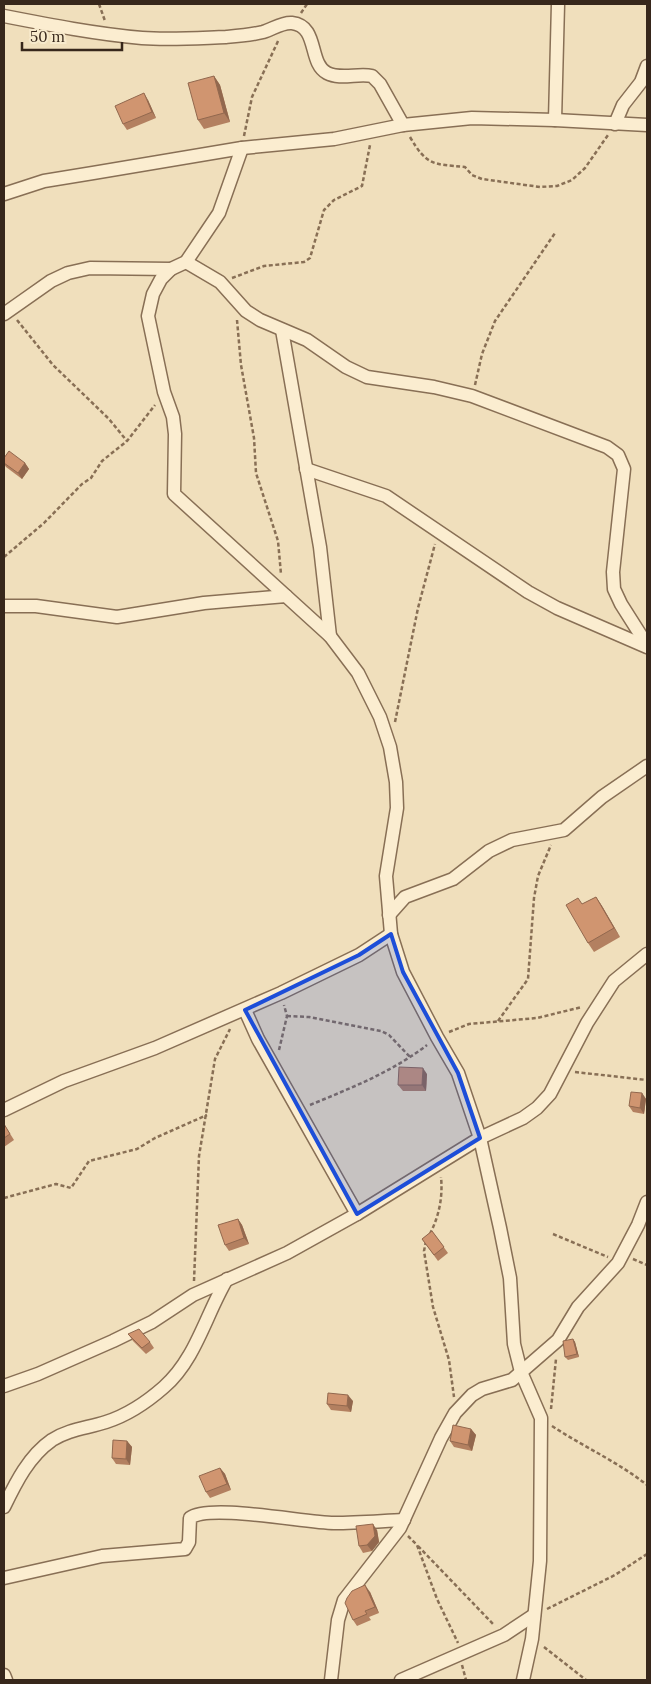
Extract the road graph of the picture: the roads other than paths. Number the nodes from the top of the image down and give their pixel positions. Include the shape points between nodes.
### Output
1 (558, 4) edge
2 (4, 16) edge
3 (647, 66) edge
4 (555, 120) junction
5 (615, 124) junction
6 (403, 125) junction
7 (647, 125) edge
8 (242, 148) junction
9 (4, 194) edge
10 (186, 262) junction
11 (171, 269) junction
12 (6, 313) edge
13 (282, 330) junction
14 (306, 469) junction
15 (284, 594) junction
16 (4, 606) edge
17 (330, 636) junction
18 (647, 646) edge
19 (647, 766) edge
20 (389, 914) junction
21 (391, 934) junction
22 (647, 954) edge
23 (242, 1011) junction
24 (4, 1110) edge
25 (480, 1138) junction
26 (647, 1202) edge
27 (356, 1214) junction
28 (228, 1279) junction
29 (521, 1372) junction
30 (4, 1386) edge
31 (4, 1507) edge
32 (402, 1524) junction
33 (4, 1578) edge
34 (534, 1615) junction
35 (4, 1675) edge
36 (6, 1680) edge
37 (331, 1680) edge
38 (401, 1680) edge
39 (523, 1680) edge

1 - 4 street
2 - 6 street via 144,38 245,36 285,23 302,26 326,72 336,76 372,76
3 - 5 street
4 - 5 street
4 - 6 street via 472,118
5 - 7 street
6 - 8 street via 334,140
8 - 9 street via 44,181
8 - 10 street via 220,212
10 - 11 street
10 - 13 street via 220,282 246,310
11 - 12 street via 90,268 68,272
11 - 15 street via 153,294 148,316 164,392 173,416 174,494
13 - 14 street
13 - 18 street via 307,340 346,368 368,377 472,396 607,447 618,455 624,469 614,589
14 - 17 street via 320,547
14 - 18 street via 386,496 528,592 557,608
15 - 16 street via 117,617 36,606
15 - 17 street
17 - 20 street via 358,673 390,746 397,808 386,876
19 - 20 street via 602,796 564,830 528,835 489,851 453,879 404,897
20 - 21 street
21 - 23 street via 359,954
21 - 25 street via 403,972 458,1074
22 - 25 street via 614,981 586,1023 550,1094 523,1118
23 - 24 street via 155,1048 64,1081
23 - 27 street
25 - 27 street
25 - 29 street via 510,1278 514,1344
26 - 29 street via 618,1262 578,1307 558,1340
27 - 28 street via 287,1253
28 - 30 street via 193,1295 152,1322
28 - 31 street via 192,1350 165,1386 138,1408 52,1440 32,1458
29 - 32 street via 507,1383 472,1395 455,1413
29 - 34 street via 545,1422 542,1521
32 - 33 street via 334,1523 205,1512 190,1518 189,1542 185,1549 102,1556
32 - 37 street via 344,1600 338,1620
34 - 38 street via 504,1635
34 - 39 street
35 - 36 street

